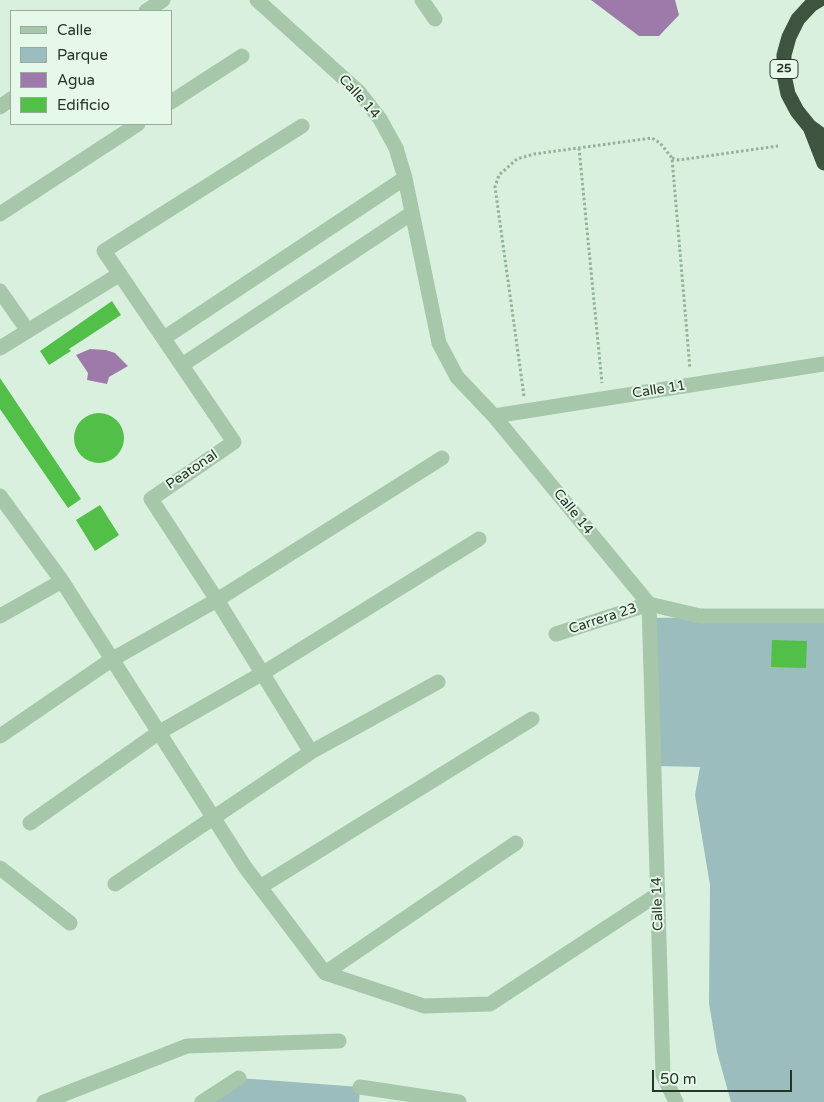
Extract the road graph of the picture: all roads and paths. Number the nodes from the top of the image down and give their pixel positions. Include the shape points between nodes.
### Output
1 (163, 0) edge
2 (257, 0) edge
3 (422, 0) edge
4 (818, 0) edge
5 (148, 10) edge
6 (435, 19) dead end
7 (242, 56) dead end
8 (172, 101) edge
9 (136, 125) edge
10 (302, 126) dead end
11 (809, 126) junction
12 (824, 137) edge
13 (778, 146) dead end
14 (579, 148) junction
15 (672, 158) junction
16 (824, 162) edge
17 (405, 178) junction
18 (412, 212) junction
19 (0, 214) edge
20 (120, 274) junction
21 (0, 291) edge
22 (28, 331) junction
23 (164, 338) junction
24 (0, 348) edge
25 (824, 364) edge
26 (182, 365) junction
27 (692, 385) junction
28 (603, 399) junction
29 (526, 411) junction
30 (494, 416) junction
31 (442, 458) dead end
32 (0, 496) edge
33 (479, 539) dead end
34 (62, 580) junction
35 (217, 600) junction
36 (649, 604) junction
37 (0, 616) edge
38 (824, 616) edge
39 (556, 634) dead end
40 (111, 660) junction
41 (263, 673) junction
42 (438, 682) dead end
43 (532, 719) dead end
44 (158, 733) junction
45 (0, 736) edge
46 (311, 752) junction
47 (212, 817) junction
48 (30, 823) dead end
49 (516, 843) dead end
50 (0, 868) edge
51 (115, 884) dead end
52 (260, 888) junction
53 (658, 894) junction
54 (70, 923) dead end
55 (325, 973) junction
56 (339, 1040) dead end
57 (239, 1078) dead end
58 (360, 1087) dead end
59 (44, 1102) edge
60 (202, 1102) edge
61 (459, 1102) edge
62 (676, 1102) edge

1 - 5 street
2 - 17 street, Calle 14 via 358,92 380,119 396,148
3 - 6 street
4 - 11 highway, 25 via 798,19 784,56 788,94
7 - 8 street
9 - 19 street
10 - 20 street via 104,251
11 - 12 highway, 25
11 - 16 highway, 25
13 - 15 path via 679,160
14 - 15 path via 652,138
14 - 28 path
14 - 29 path via 517,159 499,175 495,187
15 - 27 path
17 - 18 street, Calle 14
17 - 23 street
18 - 26 street
18 - 30 street, Calle 14 via 439,343 457,377
20 - 22 street
20 - 23 street
21 - 22 street
22 - 24 street
23 - 26 street
25 - 27 street, Calle 11
26 - 35 street, Peatonal via 234,442 151,499
27 - 28 street, Calle 11
28 - 29 street, Calle 11
29 - 30 street, Calle 11
30 - 36 street, Calle 14
31 - 35 street
32 - 34 street
33 - 41 street
34 - 37 street
34 - 40 street
35 - 40 street
35 - 41 street
36 - 38 street via 700,616
36 - 39 street, Carrera 23
36 - 53 street, Calle 14
40 - 44 street
40 - 45 street
41 - 44 street
41 - 46 street
42 - 46 street
43 - 52 street
44 - 47 street
44 - 48 street
46 - 47 street
47 - 51 street
47 - 52 street
49 - 55 street
50 - 54 street
52 - 55 street
53 - 55 street via 490,1004 424,1006
53 - 62 street, Calle 14 via 663,1074
56 - 59 street via 187,1046
57 - 60 street
58 - 61 street

